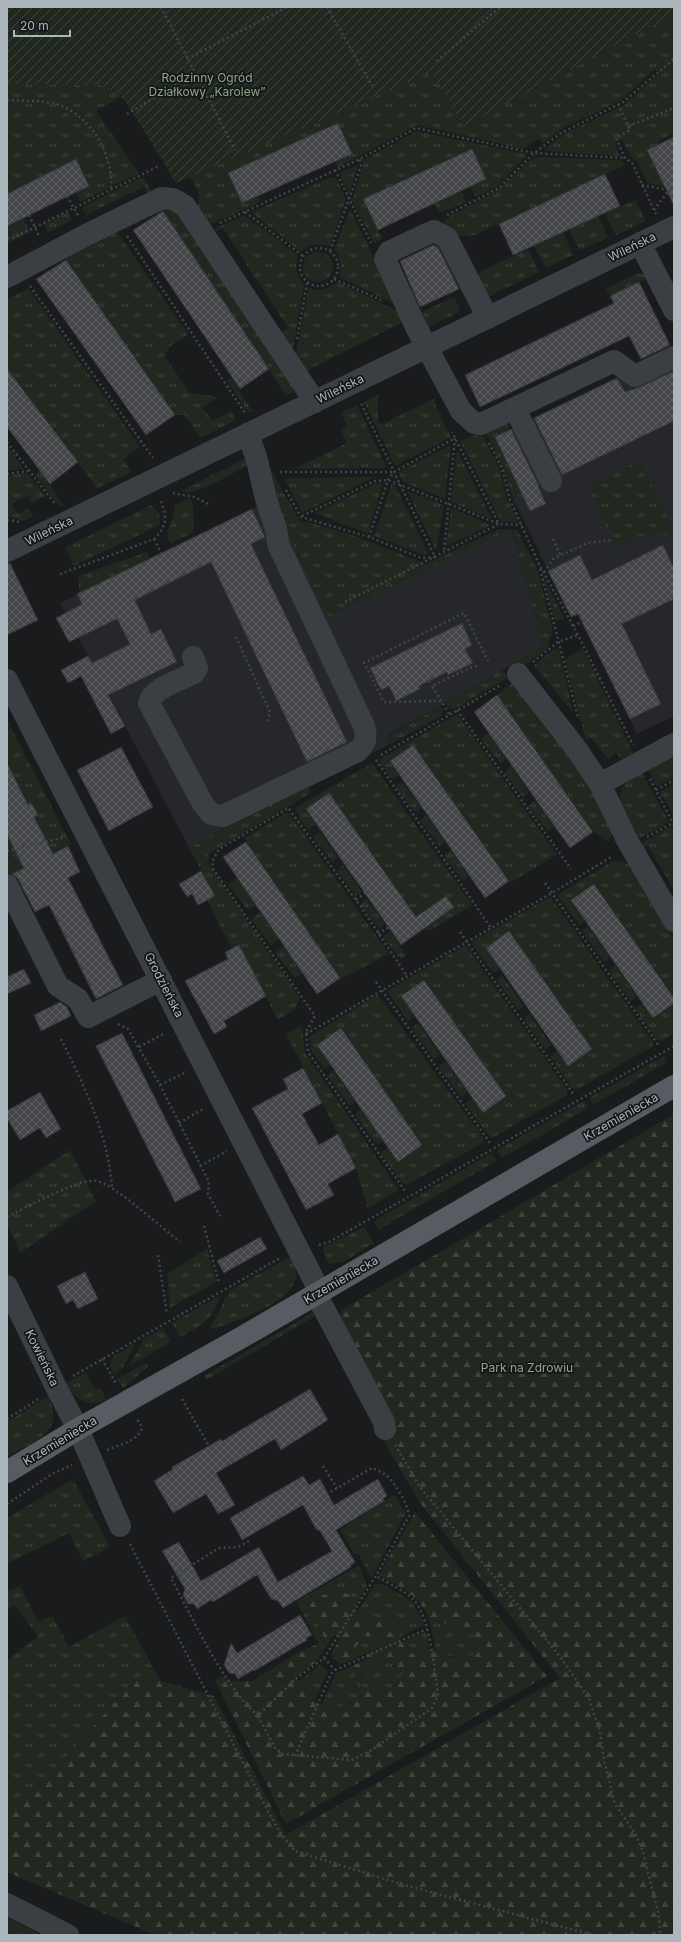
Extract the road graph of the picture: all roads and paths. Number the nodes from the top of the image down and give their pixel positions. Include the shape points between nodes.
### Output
1 (161, 7) edge
2 (287, 7) edge
3 (327, 7) edge
4 (500, 7) edge
5 (187, 59) junction
6 (674, 59) edge
7 (438, 61) dead end
8 (196, 74) junction
9 (372, 86) dead end
10 (7, 100) edge
11 (618, 104) junction
12 (674, 108) edge
13 (127, 114) dead end
14 (628, 126) junction
15 (235, 150) dead end
16 (534, 153) junction
17 (625, 158) junction
18 (360, 159) junction
19 (159, 166) dead end
20 (335, 170) junction
21 (642, 184) junction
22 (111, 190) junction
23 (669, 190) junction
24 (674, 191) edge
25 (349, 201) junction
26 (654, 210) junction
27 (244, 212) junction
28 (29, 215) dead end
29 (116, 220) junction
30 (666, 222) edge
31 (34, 226) junction
32 (201, 231) junction
33 (434, 232) junction
34 (7, 238) edge
35 (640, 243) junction
36 (330, 251) junction
37 (49, 255) junction
38 (303, 256) junction
39 (386, 256) junction
40 (13, 274) edge
41 (334, 279) junction
42 (307, 283) junction
43 (674, 310) edge
44 (409, 314) junction
45 (488, 318) junction
46 (427, 347) junction
47 (674, 357) edge
48 (290, 365) junction
49 (359, 399) dead end
50 (315, 402) junction
51 (515, 409) junction
52 (481, 424) junction
53 (248, 426) junction
54 (452, 431) dead end
55 (455, 438) junction
56 (7, 442) edge
57 (157, 463) dead end
58 (29, 471) junction
59 (394, 472) junction
60 (7, 474) edge
61 (280, 479) dead end
62 (388, 480) junction
63 (551, 481) dead end
64 (399, 483) junction
65 (284, 485) dead end
66 (168, 492) dead end
67 (159, 497) dead end
68 (208, 504) dead end
69 (448, 504) junction
70 (301, 517) junction
71 (65, 523) junction
72 (498, 524) junction
73 (522, 525) junction
74 (370, 537) junction
75 (154, 539) junction
76 (554, 539) dead end
77 (612, 540) dead end
78 (7, 551) edge
79 (444, 552) junction
80 (161, 553) dead end
81 (561, 556) junction
82 (435, 557) junction
83 (539, 564) junction
84 (544, 572) junction
85 (60, 574) dead end
86 (344, 602) dead end
87 (582, 622) dead end
88 (573, 626) junction
89 (578, 635) junction
90 (236, 637) dead end
91 (558, 642) junction
92 (193, 657) dead end
93 (488, 661) dead end
94 (479, 666) dead end
95 (518, 674) junction
96 (7, 680) edge
97 (429, 681) dead end
98 (432, 686) junction
99 (441, 701) junction
100 (457, 710) junction
101 (449, 714) junction
102 (578, 718) dead end
103 (266, 722) dead end
104 (674, 744) edge
105 (375, 758) junction
106 (368, 762) dead end
107 (641, 762) junction
108 (674, 780) edge
109 (600, 784) junction
110 (656, 790) junction
111 (673, 824) edge
112 (70, 836) dead end
113 (630, 846) junction
114 (7, 851) edge
115 (571, 869) dead end
116 (545, 883) dead end
117 (7, 885) edge
118 (365, 893) dead end
119 (552, 894) junction
120 (356, 901) junction
121 (674, 921) edge
122 (389, 927) dead end
123 (492, 928) junction
124 (460, 932) dead end
125 (378, 934) junction
126 (467, 942) junction
127 (407, 976) junction
128 (162, 980) junction
129 (376, 982) dead end
130 (382, 990) junction
131 (96, 1013) junction
132 (167, 1032) dead end
133 (306, 1034) junction
134 (61, 1039) dead end
135 (659, 1046) dead end
136 (674, 1046) edge
137 (139, 1047) junction
138 (188, 1071) dead end
139 (160, 1085) junction
140 (674, 1086) edge
141 (574, 1095) dead end
142 (206, 1108) dead end
143 (179, 1123) junction
144 (490, 1143) dead end
145 (227, 1150) dead end
146 (200, 1166) junction
147 (112, 1187) junction
148 (405, 1192) dead end
149 (220, 1216) dead end
150 (7, 1217) edge
151 (204, 1226) dead end
152 (180, 1242) dead end
153 (298, 1250) junction
154 (158, 1255) dead end
155 (219, 1284) dead end
156 (7, 1286) edge
157 (318, 1293) junction
158 (167, 1314) dead end
159 (102, 1359) junction
160 (56, 1387) junction
161 (119, 1387) dead end
162 (182, 1399) dead end
163 (134, 1414) dead end
164 (7, 1418) edge
165 (78, 1429) junction
166 (385, 1429) joint
167 (210, 1448) dead end
168 (90, 1456) junction
169 (323, 1466) dead end
170 (7, 1472) edge
171 (337, 1488) junction
172 (322, 1497) dead end
173 (7, 1504) edge
174 (120, 1526) joint
175 (249, 1541) dead end
176 (376, 1576) junction
177 (427, 1629) junction
178 (324, 1658) junction
179 (335, 1670) junction
180 (258, 1716) junction
181 (295, 1756) junction
182 (7, 1904) edge
183 (68, 1935) edge
184 (593, 1935) edge
185 (660, 1935) edge

1 - 5 path
2 - 5 path
3 - 9 path
4 - 7 path
5 - 8 path
6 - 11 path
8 - 13 path
8 - 15 path
10 - 22 path via 58,105 79,117 98,138 106,153
11 - 14 path
11 - 16 path via 561,133
12 - 14 path
14 - 17 path via 630,130 616,138
16 - 17 path
16 - 18 path via 416,128
16 - 33 path via 499,188 439,219
17 - 21 path via 632,163
18 - 20 path
18 - 25 path via 361,166
19 - 22 path
20 - 25 path
20 - 27 path
21 - 23 path
21 - 26 path
22 - 31 path
23 - 24 path
23 - 26 path
25 - 36 path
25 - 39 path via 375,251
26 - 30 path
27 - 32 path
27 - 38 path
28 - 31 path
29 - 32 street via 162,198 168,198 185,206
29 - 37 street
29 - 53 path
30 - 35 street, Wileńska
31 - 34 path via 12,238
31 - 37 path
32 - 48 street
33 - 39 street via 389,252
33 - 45 street via 447,238
35 - 43 street
35 - 45 street, Wileńska
36 - 38 path via 325,248 313,249
36 - 41 path via 338,267
37 - 40 street
38 - 42 path via 300,261 300,273
39 - 44 street via 384,259
40 - 57 path
41 - 42 path via 325,285
41 - 44 path
42 - 48 path via 295,353
44 - 46 street
45 - 46 street, Wileńska
46 - 50 street, Wileńska
46 - 52 street via 461,411 474,423
47 - 51 street via 636,376 614,361
48 - 50 street
49 - 59 path
50 - 53 street, Wileńska
51 - 52 street
51 - 63 street
52 - 73 path via 502,468 510,500
53 - 71 street, Wileńska
53 - 92 street via 267,502 278,531 278,544 364,726 366,740 363,746 358,751 223,816 211,814 203,804 149,703 157,691 194,672 197,668
54 - 55 path
55 - 59 path
55 - 69 path
55 - 72 path
56 - 58 path
58 - 60 path
58 - 71 path via 60,510
59 - 61 path via 276,472
59 - 62 path
59 - 64 path
62 - 64 path
62 - 70 path via 375,481
62 - 74 path
64 - 69 path
64 - 82 path
65 - 70 path
66 - 68 path via 195,497
67 - 75 path via 166,518 164,527
69 - 72 path
69 - 79 path
70 - 74 path
71 - 78 street, Wileńska
72 - 73 path
72 - 79 path
73 - 83 path
74 - 82 path via 421,558
75 - 80 path
75 - 85 path
76 - 81 path
77 - 81 path via 587,543
79 - 82 path
81 - 84 path via 553,560
82 - 86 path
83 - 84 path
83 - 91 path
84 - 88 path
87 - 88 path
88 - 89 path
89 - 91 path
89 - 107 path
90 - 103 path via 270,712
91 - 95 path
91 - 102 path
93 - 99 path via 464,613 364,663 384,702
94 - 98 path
95 - 100 path
95 - 109 street via 575,747
96 - 128 street, Grodzieńska
97 - 98 path
98 - 99 path
99 - 101 path
100 - 101 path
100 - 115 path
101 - 105 path
104 - 107 street
105 - 106 path
105 - 123 path
107 - 109 street
107 - 110 path
108 - 110 path
109 - 113 street
110 - 111 path
111 - 113 path
112 - 114 path
113 - 119 path
113 - 121 street
116 - 119 path
117 - 131 street via 58,986 78,999 88,1017
118 - 120 path
119 - 123 path
119 - 135 path
120 - 125 path
120 - 133 path via 290,808 219,849 212,862 213,869 315,1016
122 - 125 path
123 - 126 path
124 - 126 path
125 - 127 path
126 - 127 path
126 - 141 path
127 - 130 path
128 - 131 street
128 - 153 street, Grodzieńska
129 - 130 path
130 - 133 path
130 - 144 path
131 - 137 path via 128,1029
132 - 137 path
133 - 148 path via 308,1052
134 - 147 path via 103,1136
136 - 153 path via 329,1242
137 - 139 path
138 - 139 path
139 - 143 path
140 - 157 main road, Krzemieniecka
142 - 143 path
143 - 146 path
145 - 146 path
146 - 149 path via 209,1182 208,1194
147 - 150 path via 96,1180 81,1182
147 - 152 path
151 - 155 path
153 - 157 street, Grodzieńska
153 - 159 path
154 - 158 path
156 - 160 street, Kowieńska
157 - 165 main road, Krzemieniecka
157 - 166 street, Grodzieńska via 384,1422
159 - 160 path
159 - 161 path
160 - 164 path
160 - 165 street, Kowieńska
162 - 167 path
163 - 168 path via 142,1427 137,1436
165 - 168 street, Kowieńska
165 - 170 main road, Krzemieniecka
166 - 185 path via 420,1488 562,1659 589,1698 600,1732 615,1804 636,1835 643,1852 659,1916
168 - 173 path via 52,1474
168 - 174 street, Kowieńska
169 - 171 path
171 - 172 path
171 - 176 path via 372,1468 387,1476 406,1503 409,1516
174 - 184 path via 270,1815 295,1851 404,1885
175 - 180 path via 238,1547 218,1548 171,1578 220,1668 249,1708
176 - 177 path via 412,1599 420,1609
176 - 178 path
177 - 179 path
177 - 181 path via 438,1695 432,1708 370,1751 352,1760
178 - 179 path
178 - 180 path via 294,1680
179 - 181 path
180 - 181 path via 276,1748 283,1754
182 - 183 street

